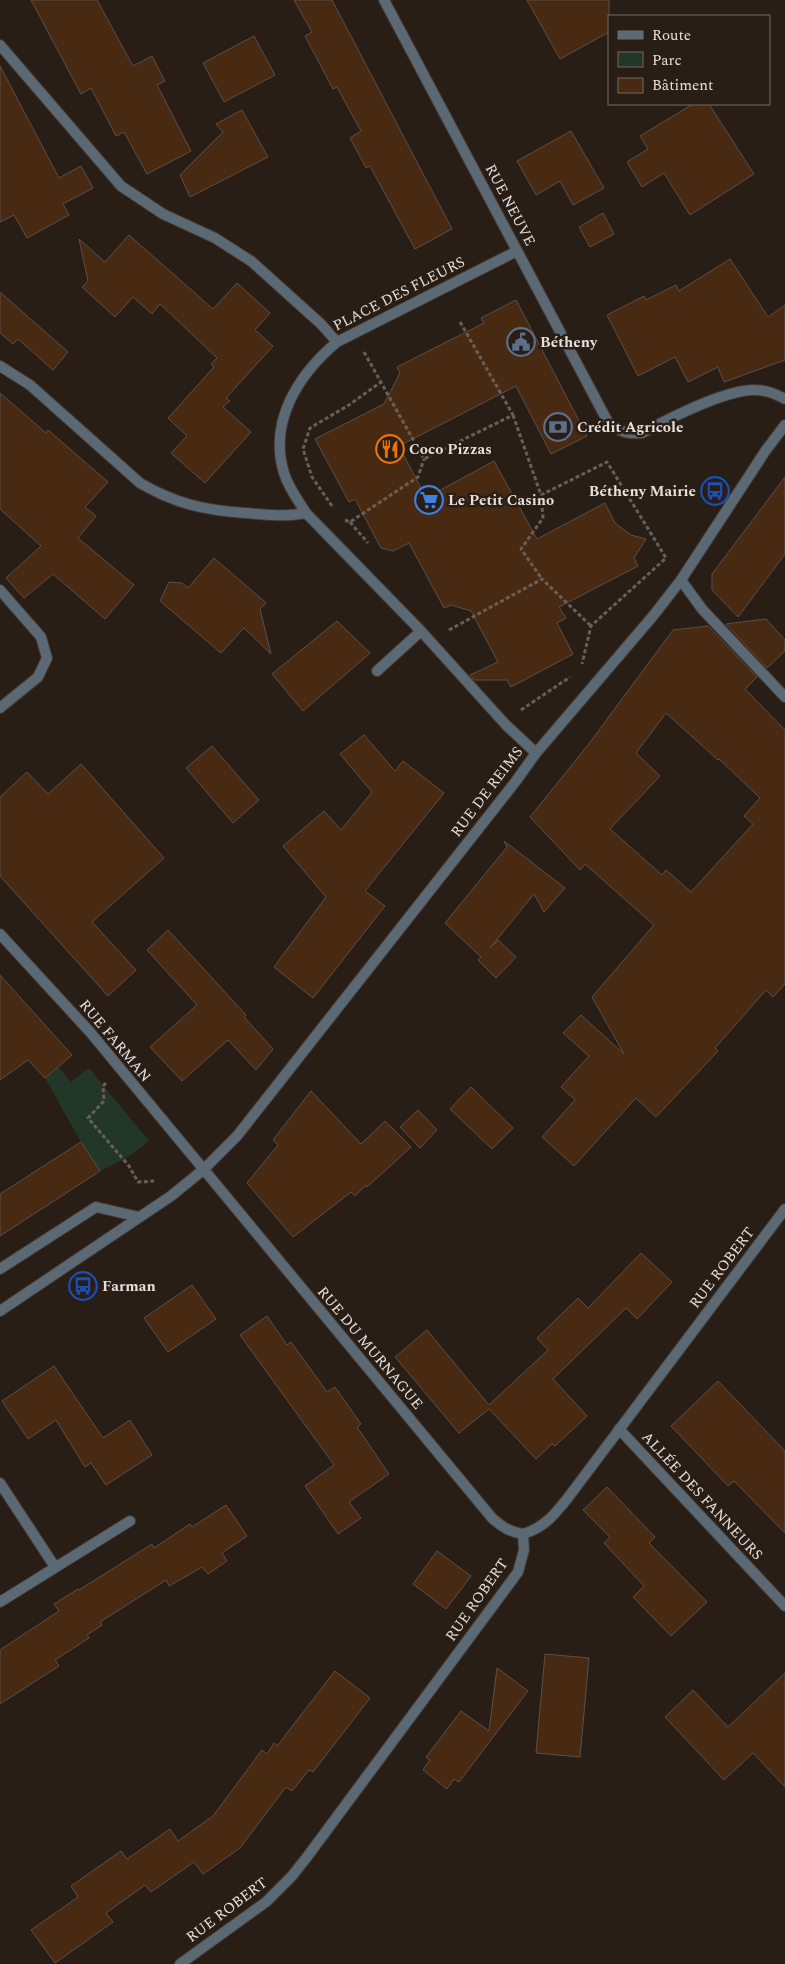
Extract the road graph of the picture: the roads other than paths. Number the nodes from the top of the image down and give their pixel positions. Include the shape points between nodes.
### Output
1 (384, 0) edge
2 (0, 45) edge
3 (517, 251) junction
4 (337, 342) junction
5 (0, 366) edge
6 (785, 399) edge
7 (785, 425) edge
8 (306, 513) junction
9 (681, 580) junction
10 (0, 590) edge
11 (421, 631) junction
12 (377, 670) dead end
13 (785, 698) edge
14 (0, 708) edge
15 (536, 753) junction
16 (0, 934) edge
17 (203, 1170) junction
18 (785, 1209) edge
19 (139, 1217) junction
20 (0, 1269) edge
21 (0, 1311) edge
22 (619, 1429) junction
23 (0, 1484) edge
24 (130, 1521) dead end
25 (523, 1534) junction
26 (55, 1567) junction
27 (0, 1602) edge
28 (785, 1606) edge
29 (180, 1964) edge

1 - 3 street, RUE NEUVE
2 - 4 street via 121,186 163,214 215,238 252,261
3 - 4 street, PLACE DES FLEURS
3 - 6 street, RUE NEUVE via 609,424 618,430 629,434 642,433 727,394 742,391 769,392
4 - 8 street, PLACE DES FLEURS via 320,356 291,396 278,444 284,474
5 - 8 street via 30,384 140,483 176,502 198,508 277,516
7 - 9 street, RUE DE REIMS
8 - 11 street, PLACE DES FLEURS
9 - 13 street via 702,610
9 - 15 street, RUE DE REIMS
10 - 14 street via 41,637 47,658 38,678
11 - 12 street
11 - 15 street, PLACE DES FLEURS via 506,725
15 - 17 street, RUE DE REIMS via 242,1129
16 - 17 street, RUE FARMAN via 90,1032
17 - 19 street, RUE DE REIMS
17 - 25 street, RUE DU MURNAGUE via 492,1518 504,1528
18 - 22 street, RUE ROBERT
19 - 20 street via 96,1207
19 - 21 street, RUE DE REIMS
22 - 25 street, RUE ROBERT via 548,1522
22 - 28 street, ALLÉE DES FANNEURS
23 - 26 street
24 - 26 street
25 - 29 street, RUE ROBERT via 524,1550 518,1572 292,1876 266,1902
26 - 27 street

